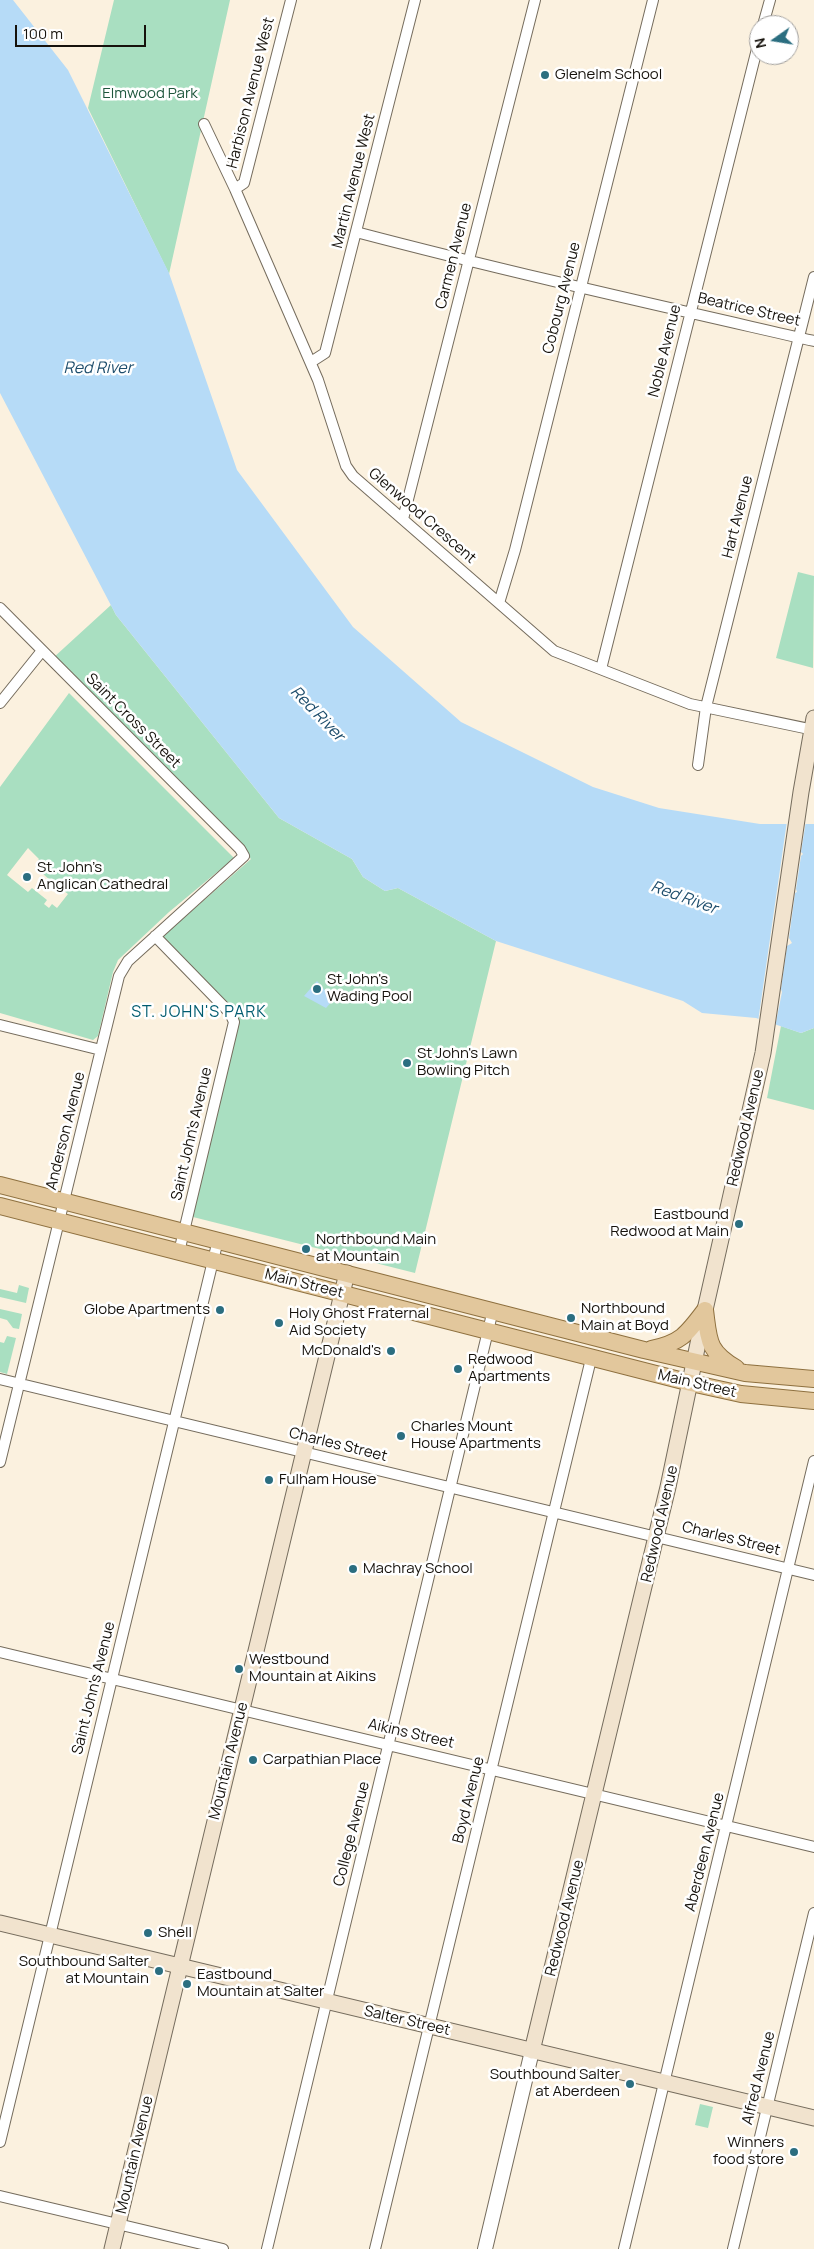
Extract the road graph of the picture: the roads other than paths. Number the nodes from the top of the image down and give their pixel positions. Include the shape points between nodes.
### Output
1 (291, 0) edge
2 (415, 0) edge
3 (535, 0) edge
4 (653, 0) edge
5 (770, 0) edge
6 (766, 15) edge
7 (753, 65) edge
8 (204, 124) dead end
9 (235, 189) junction
10 (356, 232) junction
11 (468, 262) junction
12 (814, 277) edge
13 (580, 287) junction
14 (691, 312) junction
15 (799, 338) junction
16 (814, 341) edge
17 (311, 362) junction
18 (403, 519) junction
19 (499, 603) junction
20 (0, 608) edge
21 (41, 652) junction
22 (601, 669) junction
23 (0, 703) edge
24 (706, 707) junction
25 (813, 726) edge
26 (698, 765) dead end
27 (244, 856) joint
28 (155, 936) junction
29 (0, 1025) edge
30 (101, 1050) junction
31 (0, 1185) edge
32 (64, 1201) junction
33 (0, 1206) edge
34 (58, 1221) junction
35 (185, 1231) junction
36 (218, 1240) junction
37 (180, 1252) junction
38 (213, 1262) junction
39 (347, 1273) junction
40 (342, 1294) junction
41 (493, 1310) junction
42 (705, 1310) junction
43 (489, 1331) junction
44 (644, 1350) junction
45 (591, 1359) junction
46 (694, 1361) junction
47 (745, 1373) junction
48 (0, 1379) edge
49 (814, 1379) edge
50 (691, 1383) junction
51 (19, 1384) junction
52 (814, 1401) edge
53 (175, 1421) junction
54 (304, 1452) junction
55 (814, 1461) edge
56 (0, 1462) edge
57 (450, 1487) junction
58 (554, 1512) junction
59 (657, 1537) junction
60 (788, 1569) junction
61 (814, 1575) edge
62 (0, 1652) edge
63 (112, 1677) junction
64 (242, 1709) junction
65 (389, 1744) junction
66 (492, 1769) junction
67 (595, 1793) junction
68 (727, 1826) junction
69 (814, 1846) edge
70 (814, 1913) edge
71 (0, 1923) edge
72 (50, 1935) junction
73 (180, 1966) junction
74 (327, 2003) junction
75 (429, 2026) junction
76 (532, 2051) junction
77 (665, 2082) junction
78 (767, 2107) junction
79 (814, 2118) edge
80 (0, 2142) edge
81 (0, 2196) edge
82 (118, 2224) junction
83 (112, 2249) edge
84 (222, 2249) edge
85 (267, 2249) edge
86 (375, 2249) edge
87 (485, 2249) edge
88 (624, 2249) edge
89 (733, 2249) edge

1 - 9 street, Harbison Avenue West via 244,183
2 - 10 street, Martin Avenue West
3 - 11 street, Carmen Avenue
4 - 13 street, Cobourg Avenue
5 - 6 street
7 - 14 street, Noble Avenue
8 - 9 street, Glenwood Crescent
9 - 17 street, Glenwood Crescent
10 - 11 street, Beatrice Street
10 - 17 street, Martin Avenue West via 324,353
11 - 13 street, Beatrice Street
11 - 18 street, Carmen Avenue
12 - 15 street, Hart Avenue
13 - 14 street, Beatrice Street
13 - 19 street, Cobourg Avenue
14 - 15 street, Beatrice Street
14 - 22 street, Noble Avenue
15 - 16 street, Beatrice Street
15 - 24 street, Hart Avenue
17 - 18 street, Glenwood Crescent via 346,466 353,476
18 - 19 street, Glenwood Crescent
19 - 22 street, Glenwood Crescent via 554,651
20 - 21 street, Saint Cross Street
21 - 23 street
21 - 27 street, Saint Cross Street
22 - 24 street, Glenwood Crescent via 690,704
24 - 25 street, Glenwood Crescent
24 - 26 street, Hart Avenue
25 - 42 main road, Redwood Avenue via 763,1053
27 - 28 street, Anderson Avenue
28 - 30 street, Anderson Avenue via 128,961 119,976
28 - 35 street, Saint John's Avenue via 230,1013 234,1022
29 - 30 street
30 - 32 street, Anderson Avenue
31 - 32 main road, Main Street
32 - 34 street, Anderson Avenue
32 - 35 main road, Main Street
33 - 34 main road, Main Street
34 - 37 main road, Main Street
34 - 51 street, Anderson Avenue
35 - 36 main road, Main Street
35 - 37 street, Saint John's Avenue
36 - 38 street, Saint John's Avenue
36 - 39 main road, Main Street
37 - 38 main road, Main Street
38 - 40 main road, Main Street
38 - 53 street, Saint John's Avenue
39 - 40 main road, Mountain Avenue
39 - 41 main road, Main Street
40 - 43 main road, Main Street
40 - 54 main road, Mountain Avenue
41 - 43 street, College Avenue
41 - 44 main road, Main Street
42 - 44 main road via 678,1341
42 - 46 main road, Redwood Avenue
42 - 47 main road via 715,1353
43 - 45 main road, Main Street
43 - 57 street, College Avenue
44 - 46 main road, Main Street
45 - 50 main road, Main Street
45 - 58 street, Boyd Avenue
46 - 47 main road, Main Street
46 - 50 main road, Redwood Avenue
47 - 49 main road, Main Street
48 - 51 street, Charles Street
50 - 52 main road, Main Street via 741,1394
50 - 59 main road, Redwood Avenue
51 - 53 street, Charles Street
51 - 56 street, Anderson Avenue
53 - 54 street, Charles Street
53 - 63 street, Saint John's Avenue
54 - 57 street, Charles Street
54 - 64 main road, Mountain Avenue
55 - 60 street, Aberdeen Avenue
57 - 58 street, Charles Street
57 - 65 street, College Avenue
58 - 59 street, Charles Street
58 - 66 street, Boyd Avenue
59 - 60 street, Charles Street
59 - 67 main road, Redwood Avenue
60 - 61 street, Charles Street
60 - 68 street, Aberdeen Avenue
62 - 63 street, Aikins Street
63 - 64 street, Aikins Street
63 - 72 street, Saint John's Avenue
64 - 65 street, Aikins Street
64 - 73 main road, Mountain Avenue
65 - 66 street, Aikins Street
65 - 74 street, College Avenue
66 - 67 street, Aikins Street
66 - 75 street, Boyd Avenue
67 - 68 street, Aikins Street
67 - 76 main road, Redwood Avenue
68 - 69 street, Aikins Street
68 - 77 street, Aberdeen Avenue
70 - 78 street, Alfred Avenue
71 - 72 main road, Salter Street
72 - 73 main road, Salter Street
72 - 80 street, Saint John's Avenue
73 - 74 main road, Salter Street
73 - 82 main road, Mountain Avenue
74 - 75 main road, Salter Street
74 - 85 street, College Avenue
75 - 76 main road, Salter Street
75 - 86 street, Boyd Avenue
76 - 77 main road, Salter Street
76 - 87 street, Redwood Avenue
77 - 78 main road, Salter Street
77 - 88 street, Aberdeen Avenue
78 - 79 main road, Salter Street
78 - 89 street, Alfred Avenue
81 - 82 street
82 - 83 main road, Mountain Avenue
82 - 84 street

